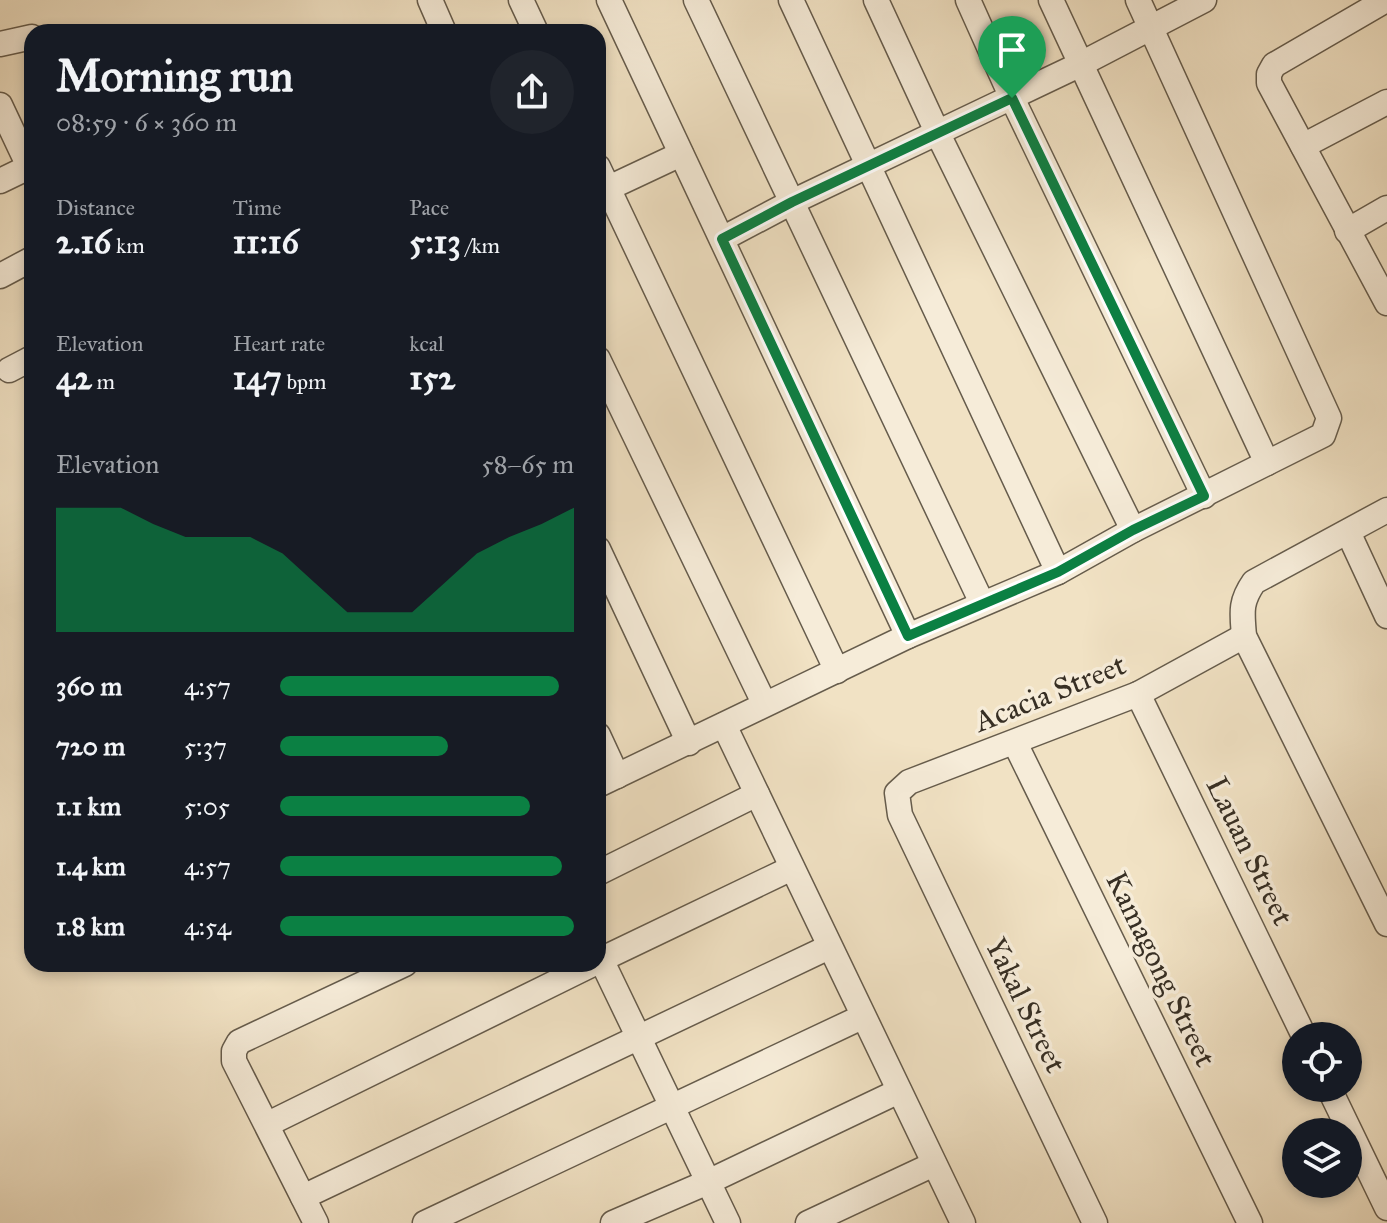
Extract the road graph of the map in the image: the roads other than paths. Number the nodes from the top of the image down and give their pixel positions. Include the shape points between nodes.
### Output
1 (430, 0) edge
2 (521, 0) edge
3 (609, 0) edge
4 (696, 0) edge
5 (791, 0) edge
6 (876, 0) edge
7 (968, 0) edge
8 (1051, 0) edge
9 (1138, 0) edge
10 (1204, 0) edge
11 (1386, 0) edge
12 (440, 24) edge
13 (532, 24) edge
14 (1151, 28) junction
15 (24, 39) edge
16 (0, 44) edge
17 (1079, 65) junction
18 (1012, 98) junction
19 (1387, 102) edge
20 (0, 105) edge
21 (938, 134) junction
22 (1303, 146) junction
23 (681, 154) junction
24 (24, 155) edge
25 (867, 166) junction
26 (24, 172) edge
27 (0, 181) edge
28 (606, 181) edge
29 (606, 193) edge
30 (792, 202) junction
31 (1387, 208) edge
32 (1347, 231) junction
33 (722, 239) junction
34 (24, 263) edge
35 (0, 276) edge
36 (1387, 303) edge
37 (24, 362) edge
38 (9, 370) dead end
39 (606, 376) edge
40 (1267, 463) junction
41 (1204, 496) junction
42 (1387, 510) edge
43 (1133, 530) junction
44 (1348, 532) junction
45 (606, 566) edge
46 (1058, 572) junction
47 (982, 603) junction
48 (1387, 616) edge
49 (908, 636) junction
50 (1244, 636) junction
51 (837, 671) junction
52 (1138, 694) junction
53 (764, 703) junction
54 (724, 725) junction
55 (689, 743) junction
56 (1015, 743) junction
57 (608, 781) edge
58 (757, 794) junction
59 (900, 815) joint
60 (792, 868) junction
61 (606, 869) edge
62 (1387, 924) edge
63 (829, 947) junction
64 (606, 956) edge
65 (388, 972) edge
66 (574, 972) edge
67 (604, 972) edge
68 (862, 1017) junction
69 (1297, 1022) edge
70 (638, 1036) junction
71 (899, 1091) junction
72 (1336, 1102) edge
73 (672, 1108) junction
74 (268, 1124) junction
75 (934, 1164) junction
76 (708, 1182) junction
77 (303, 1197) junction
78 (1387, 1208) edge
79 (316, 1223) edge
80 (425, 1223) edge
81 (613, 1223) edge
82 (728, 1223) edge
83 (808, 1223) edge
84 (963, 1223) edge
85 (1095, 1223) edge
86 (1250, 1223) edge

1 - 12 street
2 - 13 street
3 - 23 street
4 - 30 street
5 - 25 street
6 - 21 street
7 - 18 street
8 - 17 street
9 - 14 street
10 - 14 street
11 - 22 street via 1274,65 1269,83
14 - 17 street
14 - 40 street via 1329,418 1323,435
15 - 16 street
17 - 18 street
17 - 40 street
18 - 21 street
18 - 41 street
19 - 22 street
20 - 24 street
21 - 25 street
21 - 43 street
22 - 32 street
23 - 28 street
23 - 33 street
25 - 30 street
25 - 46 street
26 - 27 street
29 - 51 street
30 - 33 street
30 - 47 street
31 - 32 street
32 - 36 street
33 - 49 street
34 - 35 street
37 - 38 street
39 - 53 street
40 - 41 street
41 - 43 street
42 - 44 street
43 - 46 street
44 - 48 street
44 - 50 street via 1254,582 1243,598
45 - 55 street
46 - 47 street
47 - 49 street
49 - 51 street
50 - 52 street, Acacia Street
50 - 62 street
51 - 53 street
52 - 56 street, Acacia Street
52 - 69 street, Lauan Street
53 - 54 street
54 - 55 street
54 - 58 street
55 - 57 street
56 - 59 street, Acacia Street via 909,782 897,793
56 - 86 street, Kamagong Street
58 - 60 street
58 - 61 street
59 - 85 street, Yakal Street
60 - 63 street
60 - 64 street
63 - 68 street
63 - 70 street
65 - 74 street via 239,1042 234,1061
66 - 74 street
67 - 70 street
68 - 71 street
68 - 73 street
70 - 73 street
70 - 77 street
71 - 75 street
71 - 76 street
72 - 78 street
73 - 76 street
73 - 80 street
74 - 77 street
75 - 83 street
75 - 84 street
76 - 81 street
76 - 82 street
77 - 79 street

